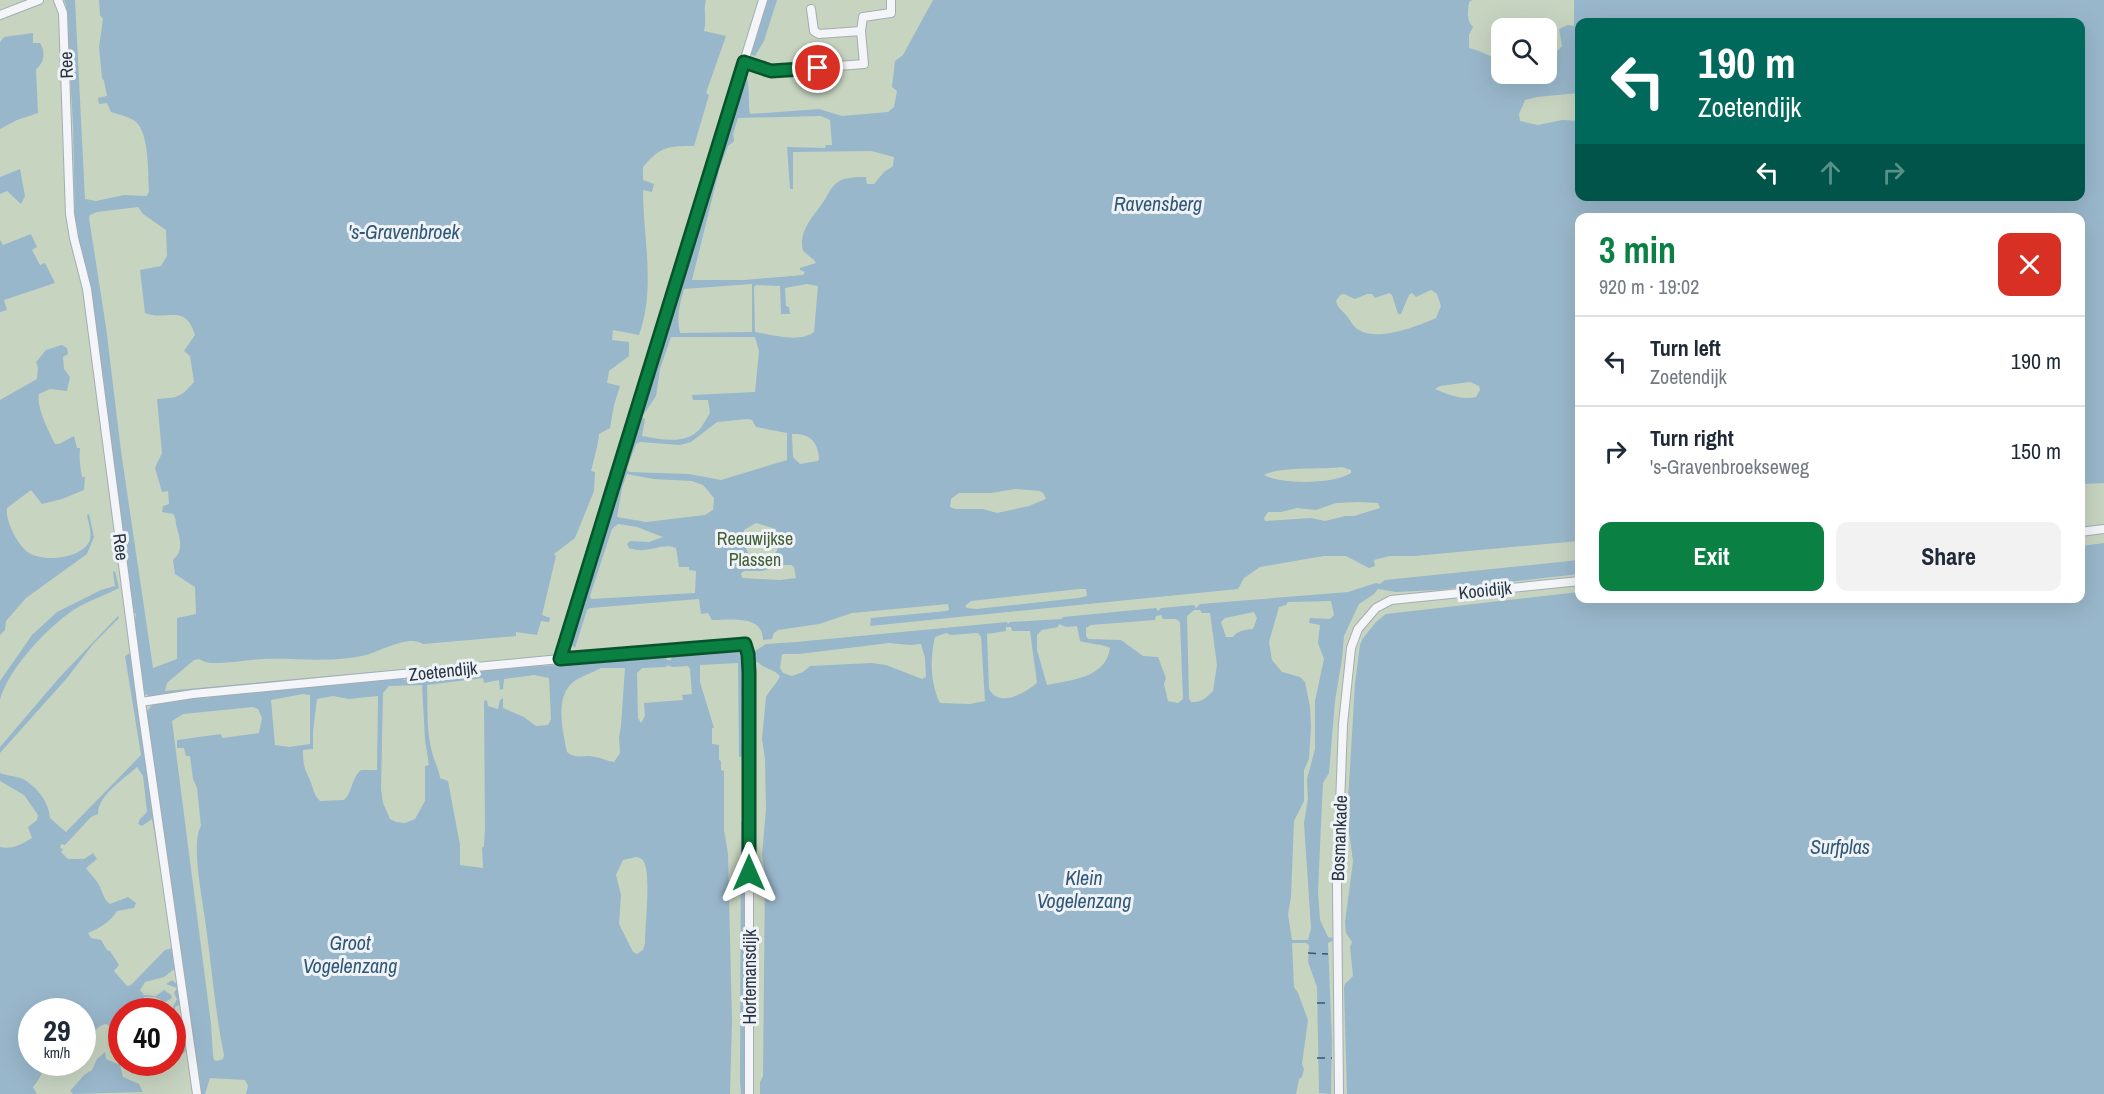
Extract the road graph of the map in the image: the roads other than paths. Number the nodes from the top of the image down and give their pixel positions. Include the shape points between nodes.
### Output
1 (39, 0) edge
2 (58, 0) edge
3 (763, 0) edge
4 (891, 0) edge
5 (811, 9) dead end
6 (0, 15) edge
7 (861, 31) junction
8 (744, 62) junction
9 (2104, 530) edge
10 (2085, 532) edge
11 (1575, 582) edge
12 (1391, 600) joint
13 (745, 644) joint
14 (560, 659) junction
15 (141, 702) junction
16 (197, 1094) edge
17 (748, 1094) edge
18 (1339, 1094) edge

1 - 6 street
2 - 15 street, Ree via 64,17 70,214 87,289
3 - 8 street
4 - 7 street via 891,13 863,17
5 - 7 street via 814,31 819,34
7 - 8 street via 864,64 771,71
8 - 14 street
9 - 10 street
11 - 12 street, Kooidijk
12 - 18 street, Bosmankade via 1376,608 1358,629 1343,724 1337,915
13 - 14 street, Zoetendijk
13 - 17 street, Hortemansdijk
14 - 15 street, Zoetendijk
15 - 16 street, Ree

